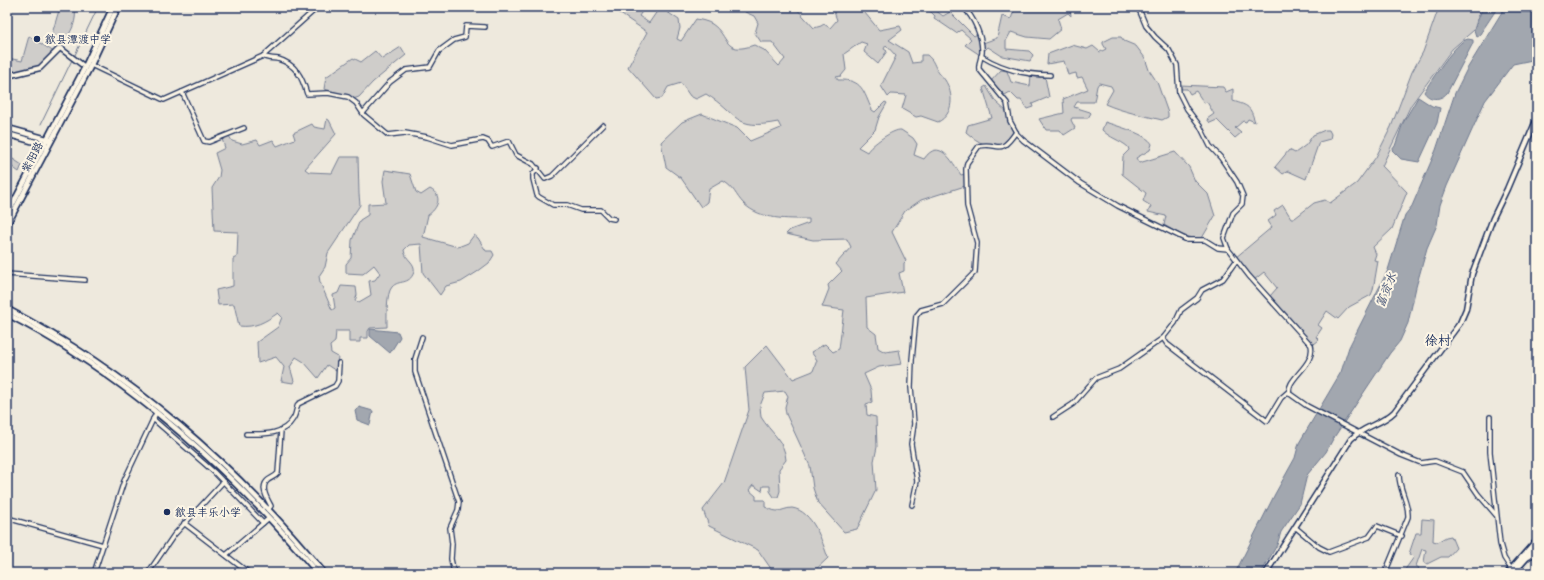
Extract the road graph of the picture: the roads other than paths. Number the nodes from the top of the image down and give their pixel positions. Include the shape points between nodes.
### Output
1 (113, 7) edge
2 (118, 7) edge
3 (318, 7) edge
4 (387, 7) edge
5 (390, 7) edge
6 (963, 7) edge
7 (1138, 7) edge
8 (485, 27) dead end
9 (262, 56) junction
10 (981, 56) junction
11 (91, 65) junction
12 (85, 67) junction
13 (1050, 75) dead end
14 (7, 76) edge
15 (182, 92) junction
16 (363, 113) junction
17 (1537, 118) edge
18 (603, 125) dead end
19 (7, 128) edge
20 (244, 128) dead end
21 (1016, 132) junction
22 (7, 134) edge
23 (49, 140) junction
24 (46, 145) junction
25 (538, 168) junction
26 (7, 215) edge
27 (614, 220) dead end
28 (7, 225) edge
29 (1228, 249) junction
30 (1236, 261) junction
31 (7, 274) edge
32 (85, 280) dead end
33 (7, 309) edge
34 (7, 314) edge
35 (422, 337) dead end
36 (1163, 338) junction
37 (339, 363) dead end
38 (1289, 391) junction
39 (156, 413) junction
40 (1054, 417) dead end
41 (1490, 417) dead end
42 (153, 419) junction
43 (281, 430) junction
44 (1359, 432) junction
45 (246, 434) dead end
46 (1399, 475) dead end
47 (224, 481) junction
48 (912, 505) dead end
49 (268, 510) junction
50 (1496, 515) junction
51 (7, 518) edge
52 (269, 518) junction
53 (184, 523) junction
54 (263, 523) junction
55 (1295, 527) junction
56 (1402, 536) junction
57 (1537, 540) edge
58 (103, 545) junction
59 (1537, 546) edge
60 (1537, 553) edge
61 (226, 556) junction
62 (1526, 559) junction
63 (1511, 572) edge
64 (94, 573) edge
65 (148, 573) edge
66 (249, 573) edge
67 (318, 573) edge
68 (324, 573) edge
69 (454, 573) edge
70 (1266, 573) edge
71 (1385, 573) edge

1 - 12 main road
2 - 11 main road
3 - 9 street
4 - 5 street
6 - 10 street via 969,12 981,38
7 - 29 street via 1146,26 1168,49 1177,65 1179,92 1187,109 1236,181 1243,196 1242,204 1233,213 1224,238
8 - 16 street via 466,26 465,36 454,40 439,51 430,68 405,71 390,82
9 - 15 street
9 - 16 street via 280,59 294,66 300,73 307,94 328,93 348,97
10 - 13 street via 1005,68
10 - 21 street via 979,70 1007,103 1010,120
11 - 15 street via 164,100
11 - 23 main road
12 - 14 street via 60,48 40,68
12 - 23 main road
15 - 20 street via 204,141 209,142
16 - 25 street via 388,135 405,133 452,145 483,139 492,147 509,141 516,155
17 - 44 street via 1472,274 1466,309 1460,323 1394,412 1385,421
18 - 25 street via 550,178 542,177
19 - 23 main road
21 - 29 street via 1056,166 1106,200 1184,239 1205,240 1218,248
21 - 48 street via 1003,146 980,146 966,166 967,206 977,243 975,272 943,304 920,310 916,316 912,360 914,424 911,444 917,481
22 - 24 main road
23 - 24 main road, 紫阳路
24 - 26 main road, 紫阳路
24 - 28 main road, 紫阳路
25 - 27 street via 533,174 533,179 539,197 552,205 600,210
29 - 30 street
30 - 36 street via 1223,279 1202,290 1197,298 1181,310
30 - 38 street via 1311,345 1310,359 1290,385
31 - 32 street
33 - 49 main road via 80,351 156,406 212,454
34 - 39 main road via 82,358
35 - 69 street via 415,372 459,502 450,528
36 - 38 street via 1167,344 1266,421 1281,398
36 - 40 street via 1119,369 1096,378 1073,404
37 - 43 street via 338,381 335,386 298,404 293,420
38 - 44 street via 1291,396 1307,406
39 - 42 street
39 - 52 main road via 209,458
41 - 50 street via 1490,452
42 - 47 street
42 - 58 street via 124,480
43 - 45 street via 266,434
43 - 49 street via 278,473 265,485 266,496 271,506
44 - 50 street via 1421,463 1435,461 1463,472
44 - 55 street via 1351,439
46 - 56 street via 1400,488 1408,511 1407,524
47 - 53 street
47 - 54 street
49 - 68 main road
50 - 63 street via 1501,550
51 - 58 street
52 - 54 street
52 - 67 main road
53 - 61 street
53 - 65 street via 160,552
54 - 61 street
55 - 56 street via 1329,552 1369,537 1377,526
55 - 70 street
56 - 71 street
57 - 63 main road
58 - 64 street
59 - 62 main road
60 - 62 street
61 - 66 street
62 - 63 main road

